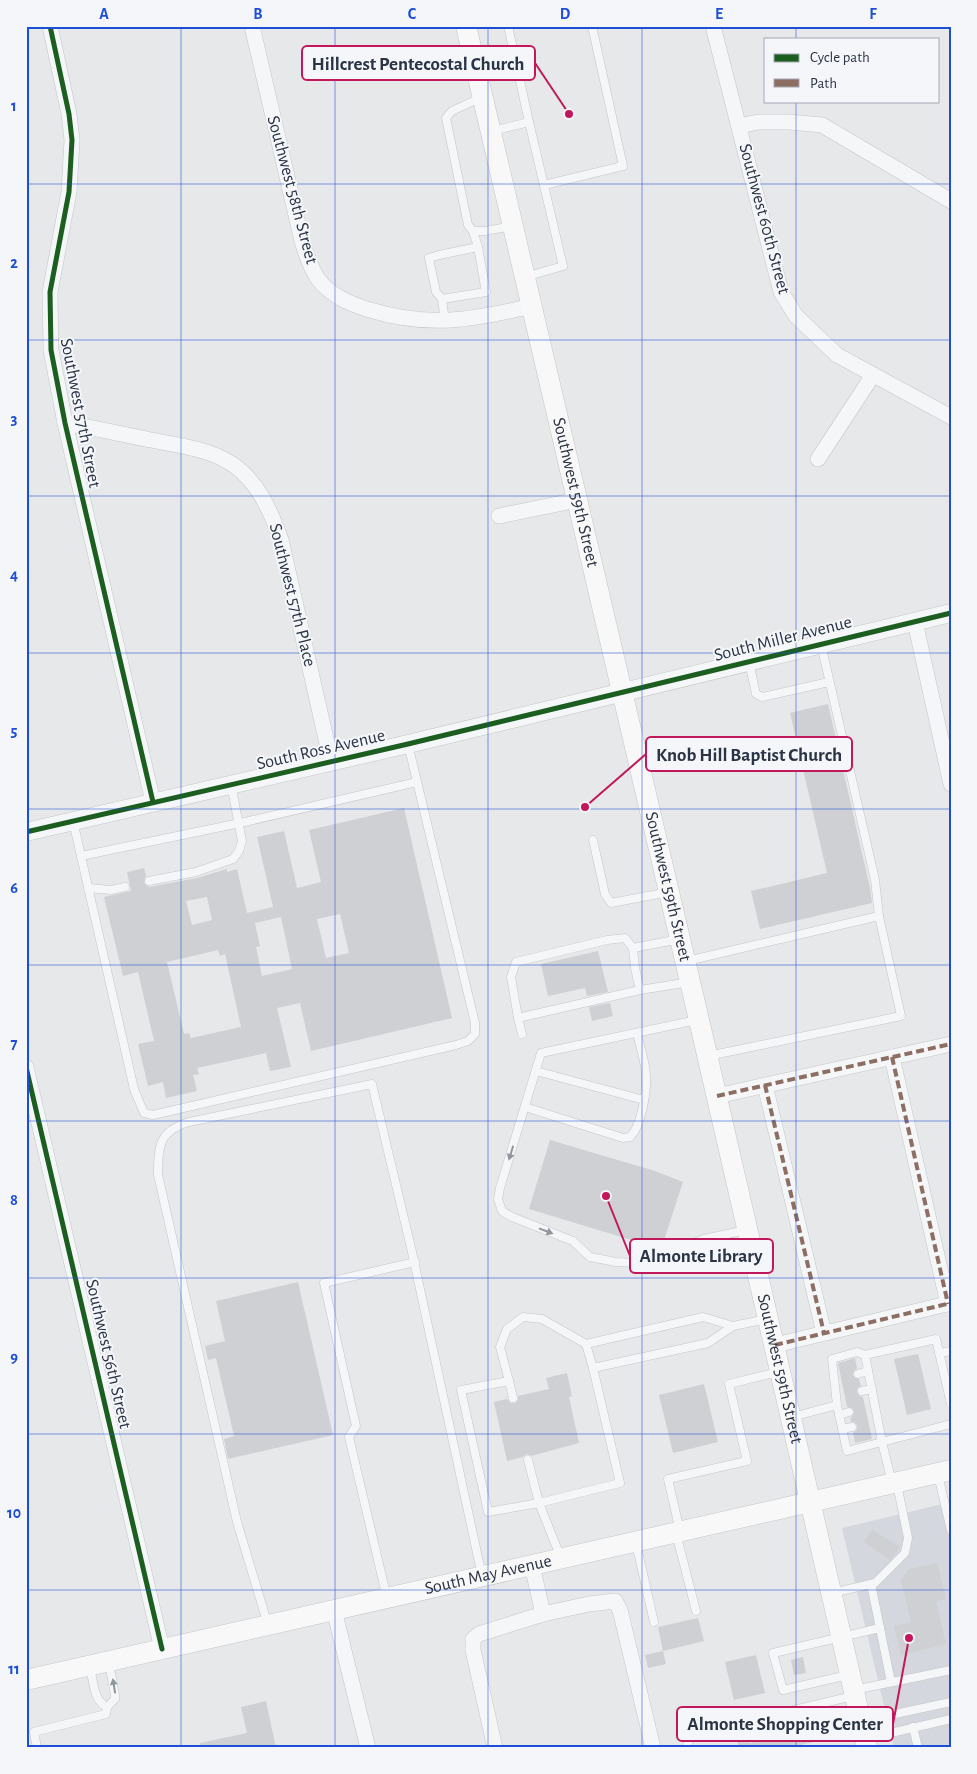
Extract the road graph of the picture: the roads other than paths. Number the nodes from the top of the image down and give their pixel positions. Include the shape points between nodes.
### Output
1 (50, 26) edge
2 (252, 26) edge
3 (466, 26) edge
4 (508, 26) edge
5 (592, 26) edge
6 (713, 26) edge
7 (482, 97) junction
8 (529, 122) junction
9 (739, 126) junction
10 (490, 131) junction
11 (544, 185) junction
12 (951, 201) edge
13 (513, 226) junction
14 (473, 231) junction
15 (478, 247) junction
16 (525, 277) junction
17 (442, 299) junction
18 (532, 306) junction
19 (445, 321) junction
20 (872, 375) junction
21 (951, 417) edge
22 (65, 422) junction
23 (818, 460) dead end
24 (577, 500) junction
25 (498, 516) dead end
26 (951, 613) edge
27 (914, 622) junction
28 (821, 644) junction
29 (749, 662) junction
30 (829, 682) junction
31 (622, 693) junction
32 (408, 744) junction
33 (331, 761) junction
34 (417, 782) junction
35 (231, 784) junction
36 (951, 784) edge
37 (153, 802) junction
38 (73, 821) junction
39 (240, 823) junction
40 (26, 832) edge
41 (593, 840) dead end
42 (81, 856) junction
43 (149, 882) dead end
44 (125, 887) dead end
45 (88, 888) junction
46 (669, 892) junction
47 (879, 916) junction
48 (680, 938) junction
49 (633, 948) junction
50 (685, 962) junction
51 (690, 982) junction
52 (640, 990) junction
53 (518, 1018) junction
54 (699, 1020) junction
55 (522, 1034) dead end
56 (637, 1034) junction
57 (951, 1044) edge
58 (707, 1056) junction
59 (892, 1057) junction
60 (26, 1067) edge
61 (536, 1071) junction
62 (765, 1085) junction
63 (716, 1096) junction
64 (644, 1100) junction
65 (525, 1107) junction
66 (748, 1230) junction
67 (415, 1262) junction
68 (949, 1304) edge
69 (768, 1318) junction
70 (733, 1326) junction
71 (824, 1333) junction
72 (586, 1344) junction
73 (775, 1345) junction
74 (951, 1351) edge
75 (939, 1353) junction
76 (865, 1355) junction
77 (593, 1368) junction
78 (781, 1372) junction
79 (868, 1372) junction
80 (858, 1374) dead end
81 (509, 1381) junction
82 (872, 1389) junction
83 (862, 1391) dead end
84 (845, 1395) dead end
85 (513, 1398) dead end
86 (836, 1401) junction
87 (951, 1404) edge
88 (875, 1405) junction
89 (865, 1408) dead end
90 (849, 1412) dead end
91 (839, 1415) junction
92 (792, 1417) junction
93 (879, 1422) junction
94 (869, 1424) dead end
95 (951, 1424) edge
96 (852, 1427) dead end
97 (842, 1429) junction
98 (882, 1442) junction
99 (528, 1460) dead end
100 (944, 1471) edge
101 (894, 1482) junction
102 (811, 1500) junction
103 (539, 1503) junction
104 (951, 1530) edge
105 (678, 1531) junction
106 (636, 1541) junction
107 (561, 1558) junction
108 (532, 1565) junction
109 (482, 1576) junction
110 (871, 1584) junction
111 (832, 1593) junction
112 (386, 1598) junction
113 (334, 1610) junction
114 (696, 1611) dead end
115 (543, 1614) junction
116 (654, 1622) dead end
117 (268, 1625) junction
118 (880, 1628) junction
119 (842, 1637) junction
120 (162, 1649) junction
121 (99, 1664) junction
122 (951, 1670) edge
123 (26, 1680) edge
124 (891, 1682) junction
125 (853, 1687) junction
126 (951, 1702) edge
127 (107, 1707) junction
128 (951, 1718) edge
129 (913, 1727) junction
130 (864, 1740) edge
131 (37, 1748) edge
132 (368, 1748) edge
133 (495, 1748) edge
134 (653, 1748) edge
135 (686, 1748) edge
136 (918, 1748) edge

1 - 22 street, Southwest 57th Street via 72,140 69,192 50,292 52,358
2 - 19 street, Southwest 58th Street via 302,240 313,271 336,296 360,307 412,319
3 - 7 main road, Southwest 59th Street
4 - 8 lane
5 - 11 lane via 623,166
6 - 9 street, Southwest 60th Street
7 - 10 main road, Southwest 59th Street
7 - 14 lane via 452,111 446,118 468,225
8 - 10 lane
8 - 11 lane
9 - 12 street via 758,122 822,125
9 - 20 street, Southwest 60th Street via 781,292 796,316 837,355
10 - 13 main road, Southwest 59th Street
11 - 16 lane via 563,266
13 - 14 lane
13 - 16 main road, Southwest 59th Street
14 - 15 lane
15 - 17 lane via 486,292
15 - 17 lane via 429,258 436,292
16 - 18 main road, Southwest 59th Street
17 - 19 lane
18 - 19 street, Southwest 58th Street
18 - 24 main road, Southwest 59th Street
20 - 21 street, Southwest 60th Street
20 - 23 street
22 - 33 street, Southwest 57th Place via 186,446 232,464 252,484 272,514 281,540
22 - 37 street, Southwest 57th Street
24 - 25 street
24 - 31 main road, Southwest 59th Street
26 - 27 street, South Miller Avenue
27 - 28 street, South Miller Avenue
27 - 36 street
28 - 29 street, South Miller Avenue
28 - 30 lane
29 - 30 lane via 756,694 762,697
29 - 31 street, South Miller Avenue
30 - 47 lane via 875,880
31 - 32 street, South Ross Avenue
31 - 46 main road, Southwest 59th Street
32 - 33 street, South Ross Avenue
32 - 34 lane
33 - 35 street, South Ross Avenue
34 - 39 lane
34 - 45 lane via 475,1024 474,1034 468,1041 456,1045 153,1115 144,1112 134,1089
35 - 37 street, South Ross Avenue
35 - 39 lane
37 - 38 street, South Ross Avenue
38 - 40 street, South Ross Avenue
38 - 42 lane
39 - 42 lane
39 - 43 lane via 242,841 232,859 196,872
41 - 46 lane via 605,894 611,903
42 - 45 lane
44 - 45 lane via 111,890
46 - 48 main road, Southwest 59th Street
47 - 50 lane
47 - 58 lane via 901,1016
48 - 49 lane
48 - 50 main road, Southwest 59th Street
49 - 52 lane
49 - 53 lane via 625,938 607,940 516,962 511,978
50 - 51 main road, Southwest 59th Street
51 - 52 lane
51 - 54 main road, Southwest 59th Street
52 - 53 lane
53 - 55 lane
54 - 56 lane
54 - 58 main road, Southwest 59th Street
56 - 61 lane via 541,1053
56 - 64 lane via 646,1077
57 - 59 street
58 - 63 main road, Southwest 59th Street
59 - 62 street
59 - 68 street
60 - 120 street, Southwest 56th Street
61 - 64 lane
61 - 65 lane
62 - 63 street
62 - 71 street
63 - 66 main road, Southwest 59th Street
64 - 65 lane via 638,1126 630,1137 623,1138
65 -> 66 lane via 498,1199 502,1211 512,1217 573,1241 590,1257 636,1263 704,1239
66 - 69 main road, Southwest 59th Street
67 - 109 lane
67 - 112 lane via 324,1282 356,1426 349,1437
67 - 117 lane via 372,1084 189,1122 176,1126 163,1137 158,1152 158,1175 237,1522
68 - 71 street
69 - 70 lane
69 - 73 main road, Southwest 59th Street
70 - 72 lane via 703,1317
70 - 77 lane via 708,1343
71 - 73 street
72 - 77 lane
72 - 81 lane via 542,1319 523,1317 506,1329 500,1347
73 - 78 main road, Southwest 59th Street
74 - 75 lane
75 - 76 lane via 936,1339
75 - 87 lane
76 - 79 lane
76 - 86 lane via 857,1352 832,1359 837,1378
77 - 103 lane via 620,1483
78 - 92 main road, Southwest 59th Street
78 - 105 lane via 729,1384 747,1461 668,1479
79 - 80 lane
79 - 82 lane
81 - 85 lane
81 - 103 lane via 461,1390 488,1512
82 - 83 lane
82 - 88 lane
84 - 86 lane
86 - 91 lane
86 - 92 lane
88 - 89 lane
88 - 93 lane
90 - 91 lane
91 - 97 lane
92 - 102 main road, Southwest 59th Street
93 - 94 lane
93 - 98 lane
95 - 98 lane
96 - 97 lane
97 - 98 lane via 847,1451
98 - 101 lane
99 - 103 lane
100 - 101 main road, South May Avenue
100 - 104 lane
101 - 102 main road, South May Avenue
101 - 110 lane via 908,1538 905,1553
102 - 105 main road, South May Avenue
102 - 111 main road, Southwest 59th Street
103 - 107 lane
105 - 106 main road, South May Avenue
105 - 114 lane
106 - 107 main road, South May Avenue
106 - 116 lane
107 - 108 main road, South May Avenue
108 - 109 main road, South May Avenue
108 - 115 street
109 - 112 main road, South May Avenue
110 - 111 lane
110 - 118 lane
111 - 119 main road, Southwest 59th Street
112 - 113 main road, South May Avenue
113 - 117 main road, South May Avenue
113 - 132 street
115 - 133 street via 479,1634 473,1639 472,1650
115 - 134 street via 615,1601 620,1610
117 - 120 main road, South May Avenue
118 - 119 lane
118 - 124 lane
119 - 125 main road, Southwest 59th Street
119 - 125 lane via 773,1653 783,1690
120 - 121 main road, South May Avenue
121 - 123 main road, South May Avenue
121 - 127 lane via 97,1700
127 -> 121 lane via 114,1699 115,1691
122 - 124 lane
124 - 125 lane
125 - 130 main road, Southwest 59th Street
125 - 135 lane via 698,1733 689,1740
126 - 130 lane
127 - 131 lane via 104,1714 34,1732
128 - 129 lane
129 - 130 lane
129 - 136 lane

